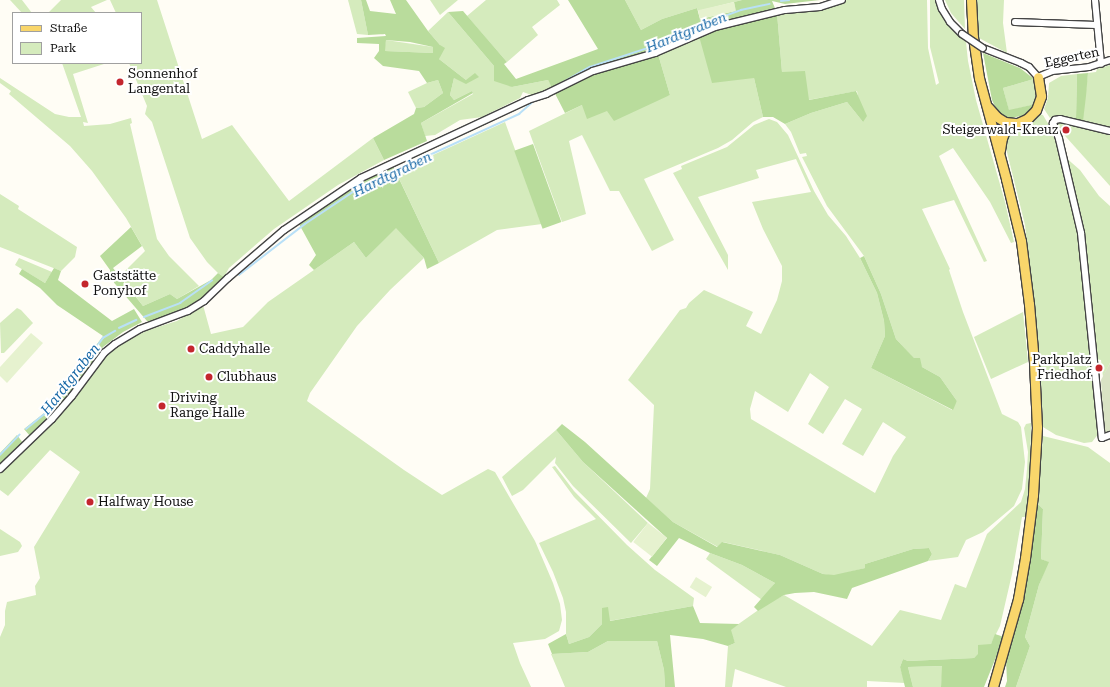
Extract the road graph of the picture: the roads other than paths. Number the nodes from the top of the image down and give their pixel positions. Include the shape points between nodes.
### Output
1 (842, 0) edge
2 (939, 0) edge
3 (971, 0) edge
4 (1095, 0) edge
5 (1015, 22) dead end
6 (1096, 25) junction
7 (1110, 60) edge
8 (1101, 64) junction
9 (1038, 77) junction
10 (986, 105) junction
11 (1015, 123) junction
12 (1110, 131) edge
13 (999, 152) junction
14 (1110, 435) edge
15 (0, 469) edge
16 (993, 687) edge

1 - 15 street via 820,7 785,10 715,27 655,53 593,71 361,178 284,230 204,301 174,318 146,326 115,344 104,353 52,419
2 - 9 street, bridge via 950,22 962,34 983,48 1029,67
3 - 10 main road via 975,58
4 - 6 street
5 - 6 street
6 - 8 street
7 - 8 street, Eggerten
8 - 9 street, Eggerten via 1052,71
9 - 11 main road via 1041,96 1036,110 1028,118
10 - 11 main road via 1005,122
10 - 13 main road
11 - 13 main road via 1006,128
12 - 14 street via 1060,119 1052,123 1059,139 1081,233 1102,438
13 - 16 main road via 1014,207 1026,278 1037,427 1033,495 1025,558 1018,599

